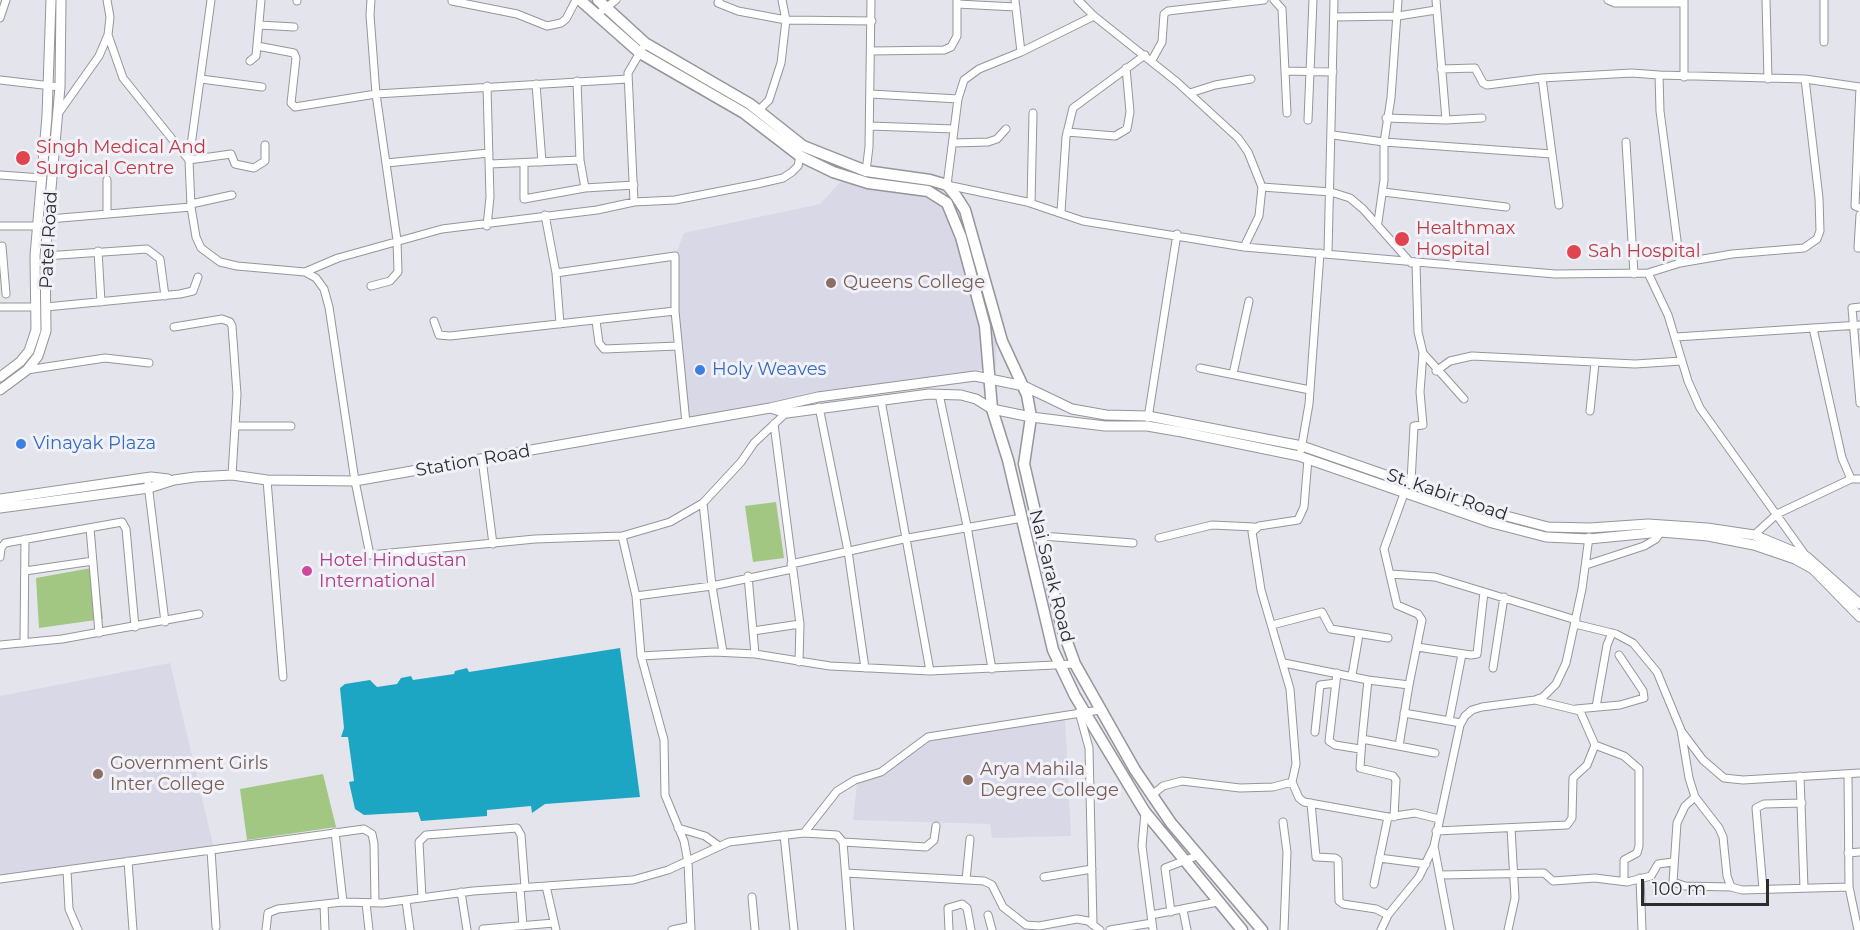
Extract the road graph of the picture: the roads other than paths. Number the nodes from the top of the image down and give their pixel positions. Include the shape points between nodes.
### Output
1 (6, 0) edge
2 (51, 0) edge
3 (61, 0) edge
4 (107, 0) edge
5 (211, 0) edge
6 (261, 0) edge
7 (371, 0) edge
8 (578, 0) edge
9 (598, 0) edge
10 (616, 0) edge
11 (719, 0) edge
12 (782, 0) edge
13 (871, 0) edge
14 (1078, 0) edge
15 (1264, 0) edge
16 (1274, 0) edge
17 (1312, 0) edge
18 (1334, 0) edge
19 (1398, 0) edge
20 (1436, 0) edge
21 (1608, 0) edge
22 (1766, 0) edge
23 (1824, 0) edge
24 (452, 1) edge
25 (957, 2) edge
26 (1684, 2) edge
27 (1016, 4) edge
28 (607, 7) junction
29 (1436, 10) junction
30 (598, 14) junction
31 (1094, 16) junction
32 (1398, 16) junction
33 (1334, 17) junction
34 (0, 18) edge
35 (786, 20) junction
36 (872, 21) junction
37 (259, 25) junction
38 (294, 27) dead end
39 (108, 35) junction
40 (1824, 42) dead end
41 (257, 46) junction
42 (642, 48) junction
43 (871, 51) junction
44 (1021, 52) junction
45 (1145, 55) junction
46 (1152, 60) junction
47 (250, 61) dead end
48 (1126, 68) junction
49 (1441, 69) junction
50 (1285, 71) junction
51 (1310, 72) junction
52 (1333, 72) junction
53 (1659, 75) junction
54 (1684, 77) junction
55 (1542, 78) junction
56 (201, 79) junction
57 (628, 79) junction
58 (1251, 79) dead end
59 (1768, 79) junction
60 (1805, 79) junction
61 (0, 80) edge
62 (577, 81) junction
63 (537, 84) junction
64 (48, 86) junction
65 (487, 86) junction
66 (60, 87) junction
67 (262, 87) dead end
68 (1860, 87) edge
69 (1190, 93) junction
70 (376, 94) junction
71 (871, 94) junction
72 (958, 99) junction
73 (759, 110) junction
74 (1033, 113) dead end
75 (1287, 113) dead end
76 (57, 117) junction
77 (1386, 118) junction
78 (1482, 118) dead end
79 (1308, 120) dead end
80 (1446, 120) junction
81 (870, 126) junction
82 (954, 129) junction
83 (1006, 129) dead end
84 (1067, 132) junction
85 (1333, 135) junction
86 (953, 142) junction
87 (1384, 142) junction
88 (1626, 142) dead end
89 (265, 145) dead end
90 (489, 153) junction
91 (1552, 154) junction
92 (800, 156) junction
93 (189, 160) junction
94 (580, 160) junction
95 (542, 162) junction
96 (386, 163) junction
97 (524, 163) junction
98 (490, 164) junction
99 (866, 171) junction
100 (0, 175) edge
101 (42, 178) junction
102 (107, 180) dead end
103 (634, 185) junction
104 (947, 185) junction
105 (1262, 187) junction
106 (585, 188) junction
107 (1331, 192) junction
108 (1383, 192) junction
109 (232, 195) dead end
110 (634, 202) junction
111 (1031, 203) junction
112 (1559, 205) dead end
113 (191, 206) junction
114 (1506, 207) dead end
115 (1860, 208) edge
116 (1061, 212) junction
117 (107, 214) junction
118 (545, 215) junction
119 (1860, 215) edge
120 (48, 222) junction
121 (1378, 222) junction
122 (0, 226) edge
123 (37, 226) junction
124 (487, 226) junction
125 (1177, 234) junction
126 (397, 240) junction
127 (2, 246) dead end
128 (1244, 247) junction
129 (1860, 248) edge
130 (98, 251) junction
131 (1324, 253) junction
132 (45, 256) junction
133 (1413, 263) junction
134 (1680, 263) junction
135 (2, 267) edge
136 (305, 272) junction
137 (556, 273) junction
138 (1648, 273) junction
139 (1634, 274) junction
140 (198, 277) dead end
141 (371, 286) dead end
142 (6, 294) dead end
143 (165, 296) junction
144 (1249, 301) dead end
145 (101, 302) junction
146 (0, 307) edge
147 (41, 307) junction
148 (1860, 308) edge
149 (675, 311) junction
150 (434, 321) dead end
151 (596, 321) junction
152 (560, 324) junction
153 (1857, 325) edge
154 (174, 327) dead end
155 (1813, 328) junction
156 (1676, 338) junction
157 (678, 346) junction
158 (1423, 353) junction
159 (1682, 361) junction
160 (149, 363) dead end
161 (1594, 363) junction
162 (1200, 368) dead end
163 (27, 369) junction
164 (1436, 371) junction
165 (1233, 374) junction
166 (0, 376) edge
167 (989, 377) junction
168 (1024, 386) junction
169 (0, 390) edge
170 (1310, 390) junction
171 (939, 394) junction
172 (1464, 399) dead end
173 (881, 400) junction
174 (1860, 403) edge
175 (819, 407) junction
176 (787, 408) junction
177 (992, 409) junction
178 (1590, 411) dead end
179 (1031, 417) junction
180 (1147, 421) junction
181 (686, 423) junction
182 (774, 424) junction
183 (235, 426) junction
184 (291, 426) dead end
185 (1303, 454) junction
186 (482, 459) junction
187 (232, 475) junction
188 (1851, 479) junction
189 (1860, 479) edge
190 (267, 480) junction
191 (356, 481) junction
192 (148, 483) junction
193 (1411, 483) junction
194 (1405, 491) junction
195 (0, 499) edge
196 (703, 503) junction
197 (0, 508) edge
198 (1777, 514) junction
199 (1022, 518) junction
200 (967, 526) junction
201 (1254, 527) junction
202 (90, 528) junction
203 (1590, 528) junction
204 (1664, 529) junction
205 (1754, 535) junction
206 (622, 536) junction
207 (1042, 536) junction
208 (908, 538) junction
209 (1159, 538) dead end
210 (25, 539) junction
211 (1589, 539) junction
212 (1133, 543) dead end
213 (493, 544) junction
214 (848, 551) junction
215 (0, 557) edge
216 (1807, 558) junction
217 (93, 561) junction
218 (1586, 565) junction
219 (792, 567) junction
220 (25, 571) junction
221 (1390, 574) junction
222 (748, 576) junction
223 (712, 586) junction
224 (1484, 592) junction
225 (636, 596) junction
226 (1504, 597) junction
227 (1860, 604) edge
228 (199, 614) dead end
229 (1860, 616) edge
230 (165, 622) junction
231 (1575, 622) junction
232 (800, 624) junction
233 (1272, 625) junction
234 (135, 627) junction
235 (753, 631) junction
236 (99, 633) junction
237 (1612, 633) junction
238 (1359, 635) junction
239 (1388, 638) dead end
240 (24, 643) junction
241 (0, 645) edge
242 (1417, 647) junction
243 (723, 652) junction
244 (755, 654) junction
245 (1462, 654) junction
246 (1618, 655) dead end
247 (641, 656) junction
248 (799, 662) junction
249 (1284, 663) junction
250 (1075, 664) junction
251 (1060, 665) junction
252 (865, 668) junction
253 (1493, 668) dead end
254 (992, 669) junction
255 (930, 671) junction
256 (1337, 673) junction
257 (1352, 675) junction
258 (284, 677) dead end
259 (1368, 680) junction
260 (1336, 683) junction
261 (1409, 686) junction
262 (1535, 700) junction
263 (1596, 707) junction
264 (1576, 709) junction
265 (1100, 710) junction
266 (1081, 712) junction
267 (1404, 713) junction
268 (1449, 721) junction
269 (1461, 723) junction
270 (1681, 730) junction
271 (1315, 732) dead end
272 (1362, 739) junction
273 (1595, 745) junction
274 (1399, 746) junction
275 (1360, 749) junction
276 (1435, 753) dead end
277 (1126, 754) junction
278 (1113, 762) junction
279 (1860, 773) edge
280 (1848, 774) junction
281 (1800, 777) junction
282 (1292, 782) junction
283 (1152, 795) junction
284 (1695, 797) junction
285 (1802, 803) junction
286 (1311, 804) junction
287 (1145, 812) junction
288 (1391, 817) junction
289 (1439, 819) junction
290 (1283, 822) dead end
291 (936, 826) dead end
292 (678, 828) junction
293 (1511, 828) junction
294 (1436, 831) junction
295 (335, 832) junction
296 (804, 833) junction
297 (784, 835) junction
298 (970, 839) dead end
299 (843, 842) junction
300 (719, 846) junction
301 (1434, 846) junction
302 (211, 850) junction
303 (1860, 852) edge
304 (1848, 853) junction
305 (1199, 855) junction
306 (1379, 858) junction
307 (1183, 860) junction
308 (128, 861) junction
309 (688, 862) junction
310 (1673, 862) junction
311 (1426, 864) junction
312 (1092, 869) junction
313 (68, 870) junction
314 (846, 873) junction
315 (1514, 873) junction
316 (1440, 875) junction
317 (1044, 877) dead end
318 (1640, 878) junction
319 (0, 879) edge
320 (966, 880) junction
321 (1624, 882) junction
322 (1374, 884) dead end
323 (546, 886) junction
324 (522, 887) junction
325 (1731, 887) junction
326 (1849, 887) junction
327 (1804, 888) junction
328 (1762, 889) junction
329 (461, 892) junction
330 (752, 897) dead end
331 (422, 898) junction
332 (406, 901) junction
333 (343, 902) junction
334 (1218, 902) junction
335 (366, 903) junction
336 (375, 903) junction
337 (324, 904) junction
338 (1183, 910) junction
339 (1171, 912) junction
340 (988, 915) dead end
341 (1388, 915) junction
342 (1152, 922) edge
343 (1094, 925) junction
344 (555, 926) edge
345 (216, 927) dead end
346 (526, 927) edge
347 (691, 928) edge
348 (1027, 928) edge
349 (483, 929) edge
350 (78, 930) edge
351 (133, 930) edge
352 (267, 930) edge
353 (325, 930) edge
354 (369, 930) edge
355 (410, 930) edge
356 (467, 930) edge
357 (672, 930) edge
358 (755, 930) edge
359 (794, 930) edge
360 (850, 930) edge
361 (949, 930) edge
362 (971, 930) edge
363 (992, 930) edge
364 (1100, 930) edge
365 (1110, 930) edge
366 (1187, 930) edge
367 (1242, 930) edge
368 (1262, 930) edge
369 (1284, 930) edge
370 (1381, 930) edge
371 (1450, 930) edge
372 (1508, 930) edge
373 (1642, 930) edge
374 (1858, 930) edge

1 - 34 street
2 - 64 street, Patel Road
3 - 66 street, Patel Road
4 - 39 street
5 - 56 street
6 - 37 street
7 - 70 street
8 - 24 street via 566,20 547,26 517,14
8 - 30 main road
9 - 28 main road
10 - 28 street
11 - 35 street via 718,3 738,11
12 - 35 street
13 - 36 street
14 - 31 street
15 - 46 street via 1168,11 1164,14 1162,42
16 - 50 street via 1282,9
17 - 51 street
18 - 33 street
19 - 32 street
20 - 29 street
21 - 26 street via 1624,4
22 - 59 street
23 - 40 street
25 - 27 street
25 - 43 street via 957,36 951,47
26 - 54 street
27 - 44 street
28 - 30 street
28 - 42 main road
29 - 32 street
29 - 49 street
30 - 42 main road
31 - 44 street
31 - 45 street
32 - 33 street
32 - 77 street
33 - 52 street
35 - 36 street
35 - 73 street via 781,63 769,100
36 - 43 street
37 - 38 street
37 - 41 street
39 - 76 street via 99,56
39 - 93 street via 123,78
41 - 47 street via 256,56
41 - 70 street via 295,55 291,103 295,107
42 - 57 street
42 - 73 main road
42 - 92 main road, Nai Sarak Road via 744,113
43 - 71 street
44 - 72 street via 971,74 964,80
45 - 46 street
45 - 48 street
46 - 69 street
48 - 84 street via 1078,101
48 - 84 street via 1130,112 1127,129 1115,136
49 - 55 street via 1475,68 1487,85
49 - 80 street
50 - 51 street
50 - 75 street
51 - 52 street
51 - 79 street
52 - 85 street
53 - 54 street
53 - 55 street
53 - 134 street via 1660,111
54 - 59 street
55 - 91 street
56 - 67 street
56 - 93 street
57 - 62 street
57 - 103 street
58 - 69 street
59 - 60 street
60 - 68 street
60 - 134 street via 1820,198 1817,239 1804,248
61 - 64 street
62 - 63 street
62 - 94 street
63 - 65 street
63 - 95 street
64 - 66 street
64 - 101 street, Patel Road
65 - 70 street
65 - 90 street
66 - 76 street, Patel Road
68 - 115 street via 1855,206
69 - 105 street via 1238,138
70 - 96 street
71 - 72 street
71 - 81 street
72 - 82 street
73 - 99 main road via 803,146
74 - 111 street
76 - 120 street, Patel Road
77 - 80 street
77 - 87 street
78 - 80 street
81 - 82 street
81 - 99 street
82 - 86 street
83 - 86 street via 988,142
84 - 116 street
85 - 87 street
85 - 107 street
86 - 104 street
87 - 91 street
87 - 108 street
88 - 139 street
89 - 93 street via 265,161 254,168 235,164 231,154
90 - 96 street
90 - 98 street
91 - 112 street
92 - 110 street via 798,166 783,178 675,200
92 - 167 main road, Nai Sarak Road via 868,183 928,191 946,203 961,237 985,326
93 - 113 street
94 - 95 street
94 - 106 street
95 - 97 street
96 - 126 street
97 - 98 street
97 - 106 street via 524,199
98 - 124 street
99 - 104 main road
100 - 101 street
101 - 123 street, Patel Road
102 - 117 street
103 - 106 street
103 - 110 street
104 - 111 street
104 - 168 main road via 965,210 1002,341
105 - 107 street
105 - 128 street via 1259,216
107 - 121 street via 1350,198
107 - 131 street
108 - 114 street
108 - 121 street
109 - 113 street
110 - 118 street
111 - 116 street
113 - 117 street
113 - 136 street via 196,237 208,255 237,266
116 - 125 street via 1083,221
117 - 120 street
118 - 124 street
118 - 137 street
119 - 129 street
120 - 123 street
120 - 132 street, Patel Road
121 - 133 street
122 - 123 street
123 - 147 street, Patel Road
124 - 126 street via 442,229
125 - 128 street
125 - 180 street
126 - 136 street
126 - 141 street via 397,276
127 - 135 street
128 - 131 street
130 - 132 street
130 - 143 street via 153,251 160,259
130 - 145 street
131 - 133 street
131 - 170 street
132 - 147 street, Patel Road
133 - 139 street via 1555,274
133 - 158 street
134 - 138 street
135 - 142 street
136 - 191 street via 324,289 329,308
137 - 149 street via 675,256
137 - 152 street
138 - 139 street
138 - 156 street
140 - 143 street via 193,291
143 - 145 street
144 - 165 street
145 - 147 street
146 - 147 street
147 - 163 street, Patel Road via 43,343
147 - 166 street, Patel Road via 29,351
148 - 153 street via 1852,308
149 - 151 street
149 - 157 street
150 - 152 street via 440,335 450,336
151 - 152 street
151 - 157 street via 599,343 604,349
153 - 155 street
153 - 174 street
154 - 183 street via 222,319 230,322 237,369
155 - 156 street
155 - 188 street via 1842,458
156 - 159 street
157 - 181 street
158 - 164 street
158 - 193 street via 1423,425 1414,426
159 - 161 street
159 - 198 street via 1700,408
160 - 163 street via 105,358
161 - 164 street via 1472,356 1450,361
161 - 178 street
162 - 165 street
163 - 169 street, Patel Road
164 - 172 street
165 - 170 street
167 - 168 street, Station Road
167 - 176 street, Station Road via 975,376
167 - 177 main road, Nai Sarak Road
168 - 179 main road
168 - 180 street, St. Kabir Road via 1072,409
170 - 185 street
171 - 173 street, Station Road
171 - 177 street, Station Road via 970,397
171 - 200 street
173 - 175 street, Station Road
173 - 208 street
175 - 176 street, Station Road
175 - 214 street
176 - 181 street, Station Road
176 - 182 street
177 - 179 street, Station Road
177 - 199 main road, Nai Sarak Road
179 - 180 street, St. Kabir Road via 1084,423
179 - 207 main road, Nai Sarak Road via 1024,464
180 - 185 street, St. Kabir Road
181 - 186 street, Station Road
182 - 196 street
182 - 219 street
183 - 184 street
183 - 187 street
185 - 193 street, St. Kabir Road
185 - 194 street, St. Kabir Road
185 - 201 street via 1301,516 1294,522
186 - 191 street, Station Road
186 - 213 street
187 - 190 street, Station Road
187 - 192 street, Station Road
188 - 189 street
188 - 198 street
190 - 191 street, Station Road
190 - 258 street
191 - 213 street via 370,555
192 - 195 street, Station Road
192 - 197 street, Station Road
192 - 230 street
193 - 203 street, St. Kabir Road via 1524,521 1548,527
194 - 211 street, St. Kabir Road via 1521,531 1546,537
194 - 221 street via 1384,544
196 - 206 street via 670,522
196 - 223 street
198 - 205 street
198 - 216 street
199 - 200 street
199 - 251 main road, Nai Sarak Road via 1048,633
200 - 208 street
200 - 254 street
201 - 209 street via 1212,525
201 - 233 street via 1252,537
202 - 210 street
202 - 217 street
202 - 234 street via 125,524
203 - 204 street, St. Kabir Road
203 - 211 street
204 - 205 street, St. Kabir Road
204 - 211 street, St. Kabir Road
204 - 218 street via 1644,546
204 - 229 street, St. Kabir Road via 1737,541 1795,559 1830,584
205 - 216 street, St. Kabir Road
206 - 213 street
206 - 225 street
207 - 212 street
207 - 250 main road, Nai Sarak Road via 1062,628
208 - 214 street
208 - 255 street
210 - 215 street via 2,544
210 - 220 street
211 - 218 street
214 - 219 street
214 - 252 street
216 - 227 street, St. Kabir Road
217 - 220 street
217 - 236 street
218 - 231 street
219 - 222 street
219 - 232 street
220 - 240 street
221 - 224 street via 1435,577
221 - 242 street via 1397,605 1421,616
222 - 223 street
222 - 235 street
223 - 225 street
223 - 243 street
224 - 226 street
224 - 245 street via 1478,650 1474,655
225 - 247 street
226 - 231 street
226 - 253 street
228 - 230 street
230 - 234 street
231 - 237 street
231 - 262 street via 1566,663 1556,684
232 - 235 street
232 - 248 street
233 - 238 street via 1322,612 1331,629
233 - 249 street
234 - 236 street
235 - 244 street
236 - 240 street
237 - 263 street
237 - 270 street via 1645,654 1666,691
238 - 239 street
238 - 257 street
240 - 241 street
242 - 245 street
242 - 261 street
243 - 244 street
243 - 247 street
244 - 248 street
245 - 268 street
246 - 263 street via 1645,696 1632,702
247 - 292 street via 661,722 666,795
248 - 252 street
249 - 256 street
249 - 282 street via 1296,764
250 - 251 street
250 - 265 main road, Nai Sarak Road
251 - 254 street
251 - 266 main road, Nai Sarak Road
252 - 255 street
254 - 255 street
256 - 257 street
256 - 260 street
257 - 259 street
259 - 261 street
259 - 272 street
260 - 271 street via 1320,685
260 - 275 street via 1329,741
261 - 267 street
262 - 264 street
262 - 269 street via 1482,706 1472,710
263 - 264 street
264 - 273 street via 1584,716
265 - 266 street
265 - 277 main road, Nai Sarak Road
266 - 278 main road, Nai Sarak Road
266 - 296 street via 928,737 881,771 837,791
266 - 312 street via 1089,748
267 - 268 street
267 - 274 street
268 - 269 street
269 - 289 street
270 - 281 street via 1703,760 1724,778
270 - 284 street
272 - 274 street
272 - 275 street
273 - 293 street via 1587,765 1573,778 1570,824
273 - 321 street via 1624,756 1639,769 1640,846 1637,853 1624,860
274 - 276 street
275 - 288 street via 1360,768 1395,777
277 - 278 main road
277 - 283 main road, Nai Sarak Road
278 - 287 main road, Nai Sarak Road
279 - 280 street
280 - 281 street
280 - 304 street
281 - 285 street
282 - 283 street via 1240,788 1182,781 1163,786
282 - 286 street via 1299,798
283 - 305 main road, Nai Sarak Road
284 - 310 street via 1677,823
284 - 325 street via 1723,837 1726,876
285 - 327 street
285 - 328 street via 1764,804 1756,808
286 - 288 street
286 - 341 street via 1316,857 1338,860 1339,901
287 - 307 main road, Nai Sarak Road
287 - 342 street via 1142,846
288 - 289 street via 1415,813
288 - 306 street
289 - 294 street
290 - 369 street via 1287,852
291 - 299 street via 933,843 926,847
292 - 300 street via 705,836
292 - 309 street
293 - 294 street
293 - 315 street
294 - 301 street
295 - 302 street
295 - 333 street
295 - 336 street via 364,829 372,834
296 - 297 street
296 - 299 street via 837,835
297 - 300 street
297 - 359 street
298 - 320 street
299 - 314 street
300 - 309 street
301 - 311 street
301 - 316 street
302 - 308 street
302 - 345 street
303 - 304 street
304 - 326 street
305 - 307 street
305 - 368 main road, Nai Sarak Road
306 - 311 street
306 - 322 street
307 - 334 main road, Nai Sarak Road
307 - 339 street via 1165,868
308 - 313 street
308 - 351 street
309 - 323 street via 633,880
309 - 347 street
310 - 318 street via 1658,864 1652,875
310 - 325 street via 1672,879 1676,884
311 - 341 street via 1412,888
312 - 317 street
312 - 343 street
313 - 319 street
313 - 350 street via 69,909
314 - 320 street
314 - 360 street
315 - 316 street
315 - 321 street via 1544,873 1553,881 1594,878
315 - 372 street via 1514,904
316 - 371 street
318 - 321 street
318 - 373 street
320 - 348 street via 989,882 1003,907
323 - 324 street
323 - 344 street
324 - 329 street
324 - 331 street via 521,835 517,828 426,835 419,842
324 - 346 street
325 - 328 street
326 - 327 street
326 - 374 street
327 - 328 street
329 - 331 street
329 - 356 street
330 - 358 street
331 - 332 street
332 - 336 street
332 - 355 street
333 - 335 street
333 - 337 street
334 - 338 street
334 - 367 main road, Nai Sarak Road
335 - 336 street
335 - 354 street
337 - 352 street via 272,911 267,916
337 - 353 street
338 - 339 street
338 - 366 street
339 - 342 street
340 - 363 street
341 - 370 street
342 - 365 street
343 - 348 street via 1077,919
343 - 364 street
344 - 346 street
346 - 349 street
347 - 357 street
361 - 362 street via 948,908 962,904 967,908

